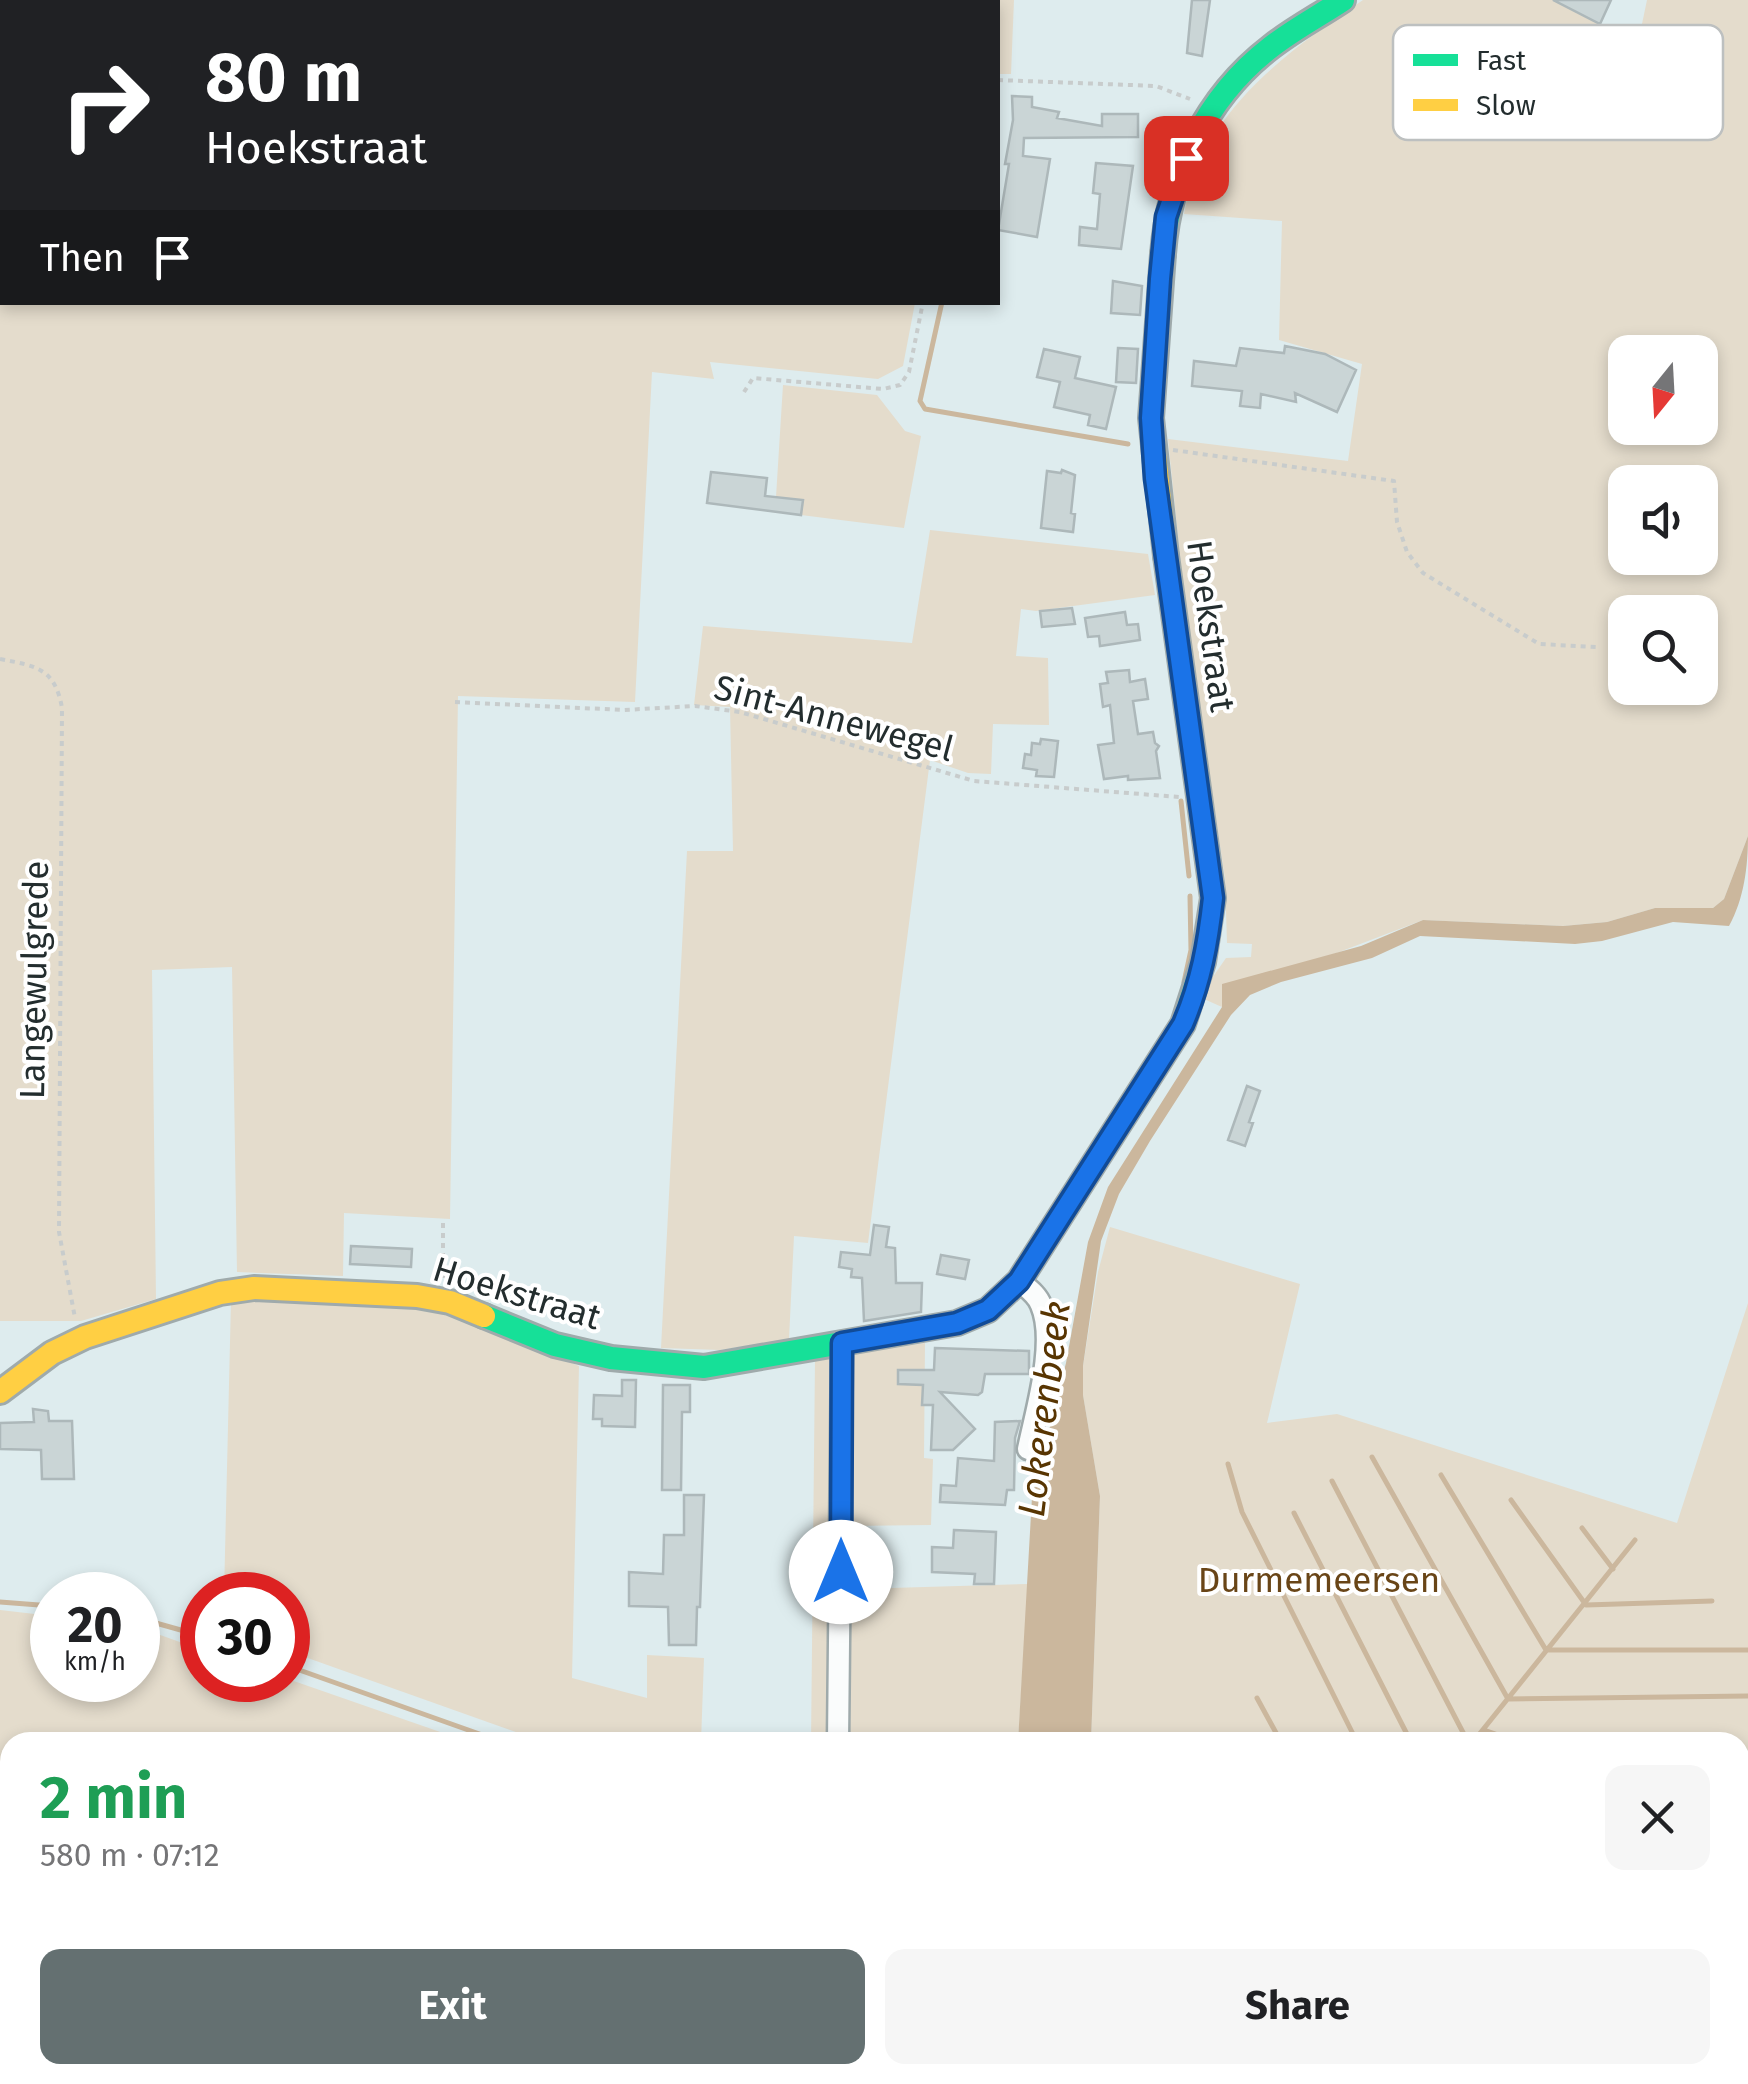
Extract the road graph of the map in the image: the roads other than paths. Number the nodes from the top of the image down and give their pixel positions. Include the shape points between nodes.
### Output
1 (1343, 0) edge
2 (1019, 1281) junction
3 (842, 1343) junction
4 (0, 1392) edge
5 (1028, 1449) dead end
6 (838, 1732) edge

1 - 2 main road, Hoekstraat via 1268,49 1213,108 1166,217 1152,447 1213,898 1208,950 1183,1024
2 - 3 main road, Hoekstraat via 988,1310 957,1323
2 - 5 street via 1042,1307 1046,1352
3 - 4 main road, Hoekstraat via 704,1366 654,1364 555,1346 443,1300 254,1288 85,1337
3 - 6 street

